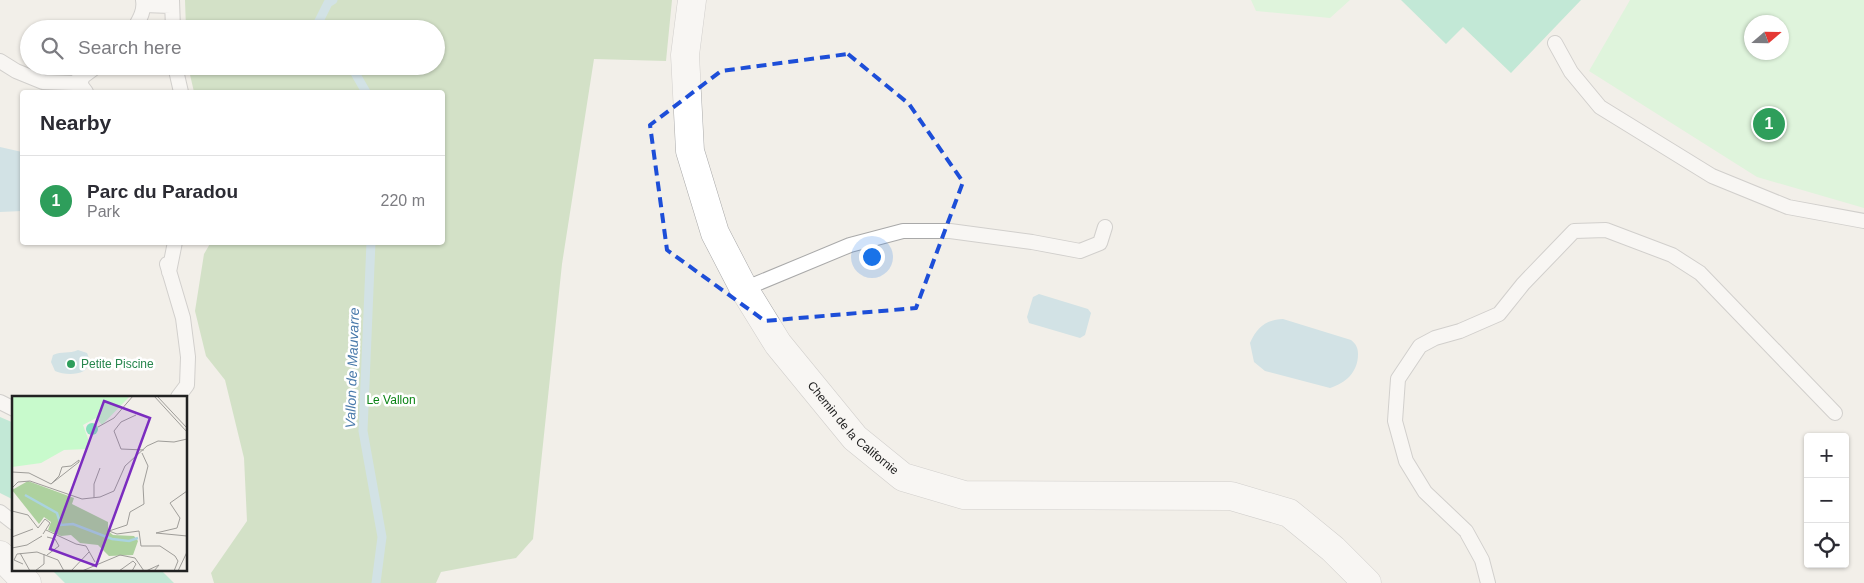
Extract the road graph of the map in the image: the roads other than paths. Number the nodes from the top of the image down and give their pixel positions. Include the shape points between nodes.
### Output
1 (692, 0) edge
2 (144, 3) edge
3 (171, 3) edge
4 (139, 20) edge
5 (172, 20) edge
6 (1555, 43) dead end
7 (0, 61) edge
8 (20, 73) edge
9 (26, 75) edge
10 (87, 75) edge
11 (176, 75) edge
12 (82, 79) junction
13 (84, 90) edge
14 (180, 90) edge
15 (1864, 221) edge
16 (1105, 227) dead end
17 (174, 245) edge
18 (744, 289) junction
19 (179, 396) edge
20 (0, 402) edge
21 (12, 408) edge
22 (1834, 413) dead end
23 (0, 512) edge
24 (12, 521) edge
25 (0, 555) edge
26 (12, 568) edge
27 (14, 570) edge
28 (26, 583) edge
29 (1367, 583) edge
30 (1488, 583) edge

1 - 18 street, Chemin de la Californie via 685,55 690,151 715,233
2 - 3 lane
2 - 4 lane
3 - 5 lane
6 - 15 lane via 1571,72 1600,107 1712,176 1788,206
7 - 8 lane
9 - 12 lane via 43,82 74,83
10 - 12 lane
11 - 14 lane
12 - 13 lane via 80,84
16 - 18 lane via 1100,243 1080,251 950,231 903,231 850,245
17 - 19 lane via 168,268 183,318 188,356 187,385
18 - 29 street, Chemin de la Californie via 778,344 855,438 904,477 964,495 1231,496 1289,513 1333,549
20 - 21 lane
22 - 30 lane via 1700,273 1672,255 1606,230 1574,231 1499,314 1420,346 1398,379 1395,421 1406,461 1425,492 1466,531 1482,560
23 - 24 lane
25 - 26 street
27 - 28 street

